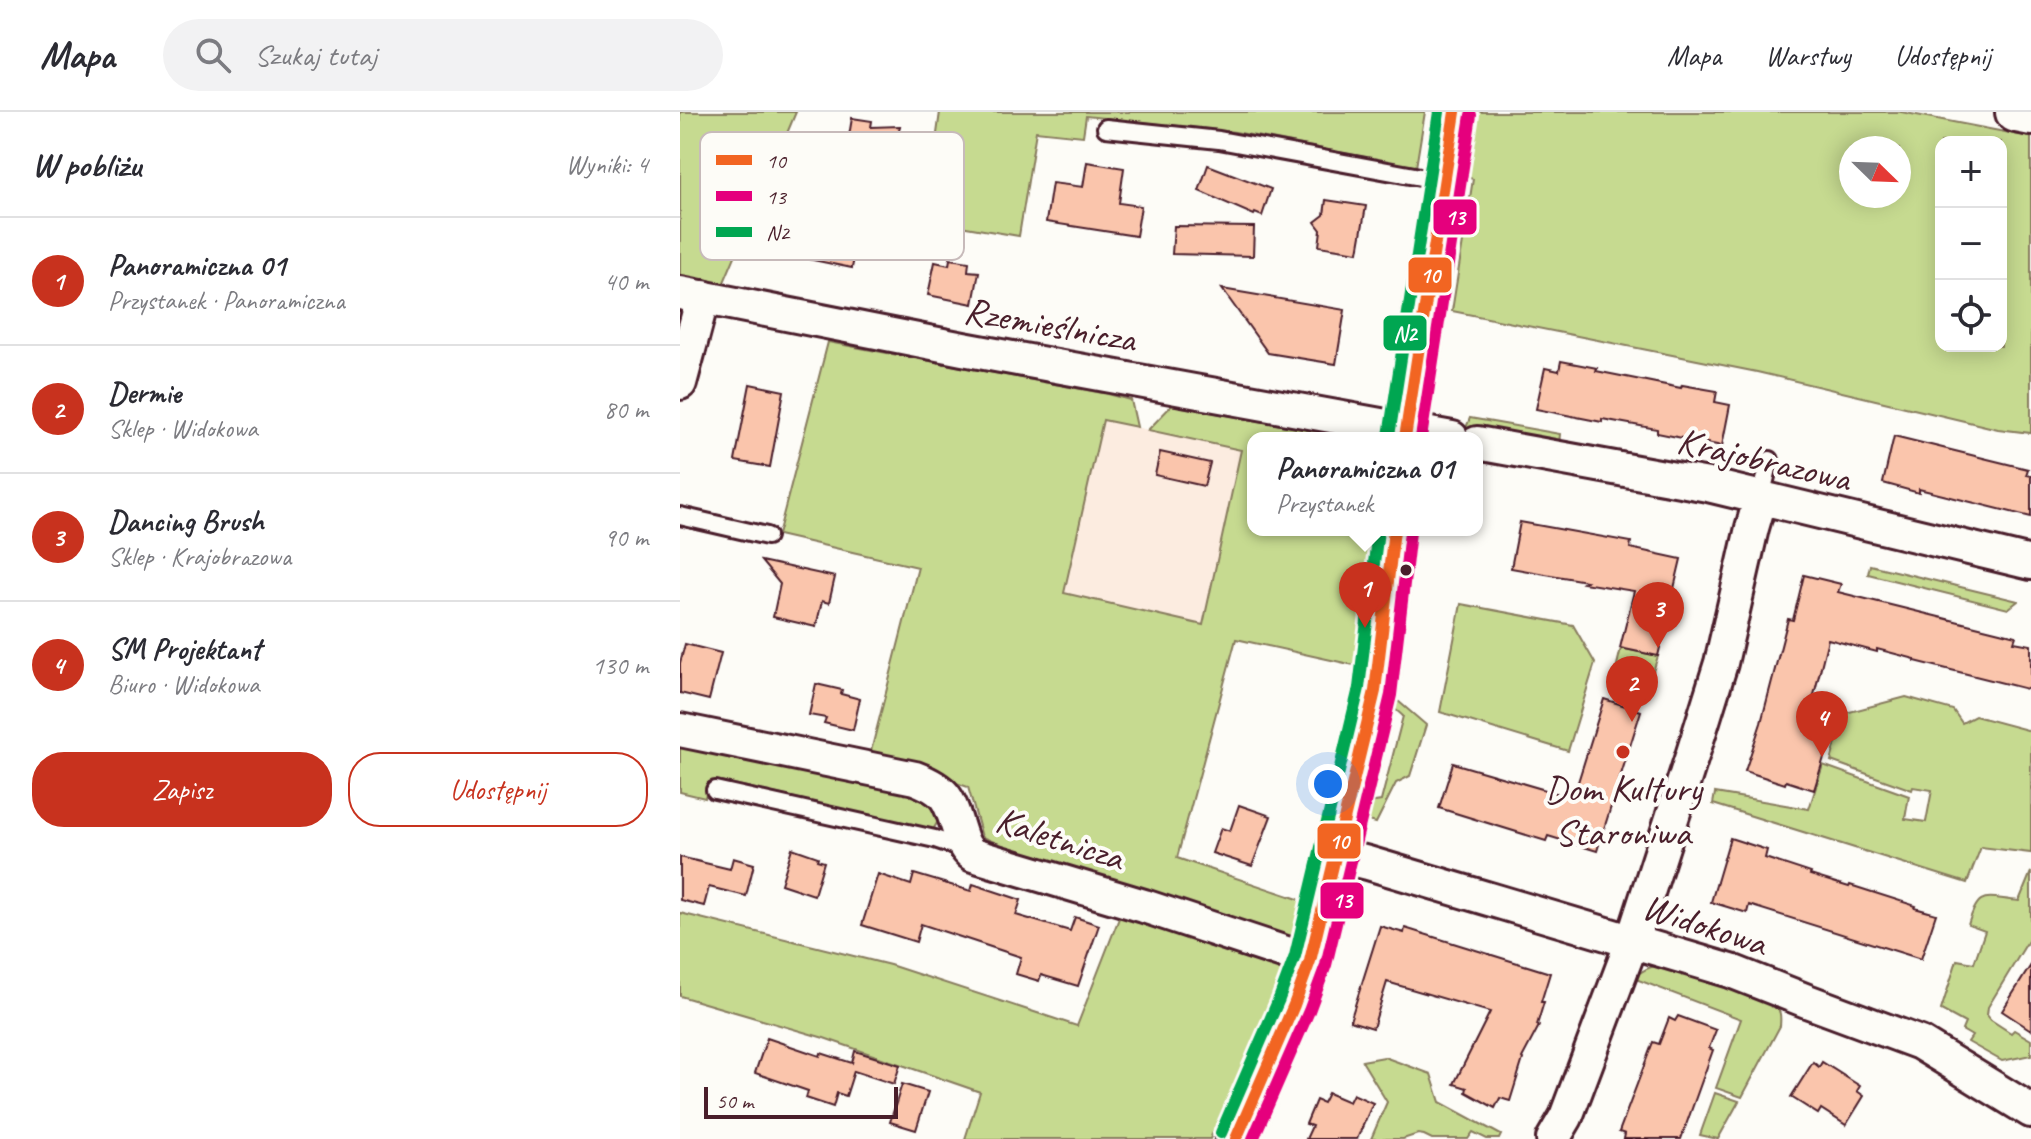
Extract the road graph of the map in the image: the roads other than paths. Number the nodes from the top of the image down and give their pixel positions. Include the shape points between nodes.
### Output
1 (1455, 112) edge
2 (2016, 112) edge
3 (2031, 115) edge
4 (1106, 128) dead end
5 (1444, 182) junction
6 (691, 295) edge
7 (680, 383) edge
8 (1395, 432) edge
9 (1405, 432) edge
10 (1483, 444) edge
11 (1770, 460) dead end
12 (1761, 497) junction
13 (680, 516) edge
14 (767, 536) dead end
15 (1393, 536) edge
16 (2031, 563) edge
17 (680, 730) edge
18 (715, 790) dead end
19 (965, 849) junction
20 (1336, 855) junction
21 (1632, 942) junction
22 (1310, 961) junction
23 (2031, 1111) edge
24 (1236, 1139) edge
25 (1553, 1139) edge

1 - 5 street
2 - 3 street
4 - 5 lane via 1219,140
5 - 9 street
6 - 7 street
6 - 8 street, Rzemieślnicza
10 - 12 street, Krajobrazowa
11 - 12 lane
12 - 16 street, Krajobrazowa
12 - 21 street via 1721,663
13 - 14 lane
15 - 20 street via 1375,691
17 - 19 street, Kaletnicza via 934,785 950,804
18 - 19 lane
19 - 22 street, Kaletnicza
20 - 21 street, Widokowa
20 - 22 street
21 - 23 street, Widokowa via 1731,971 1920,1043
21 - 25 street
22 - 24 street

